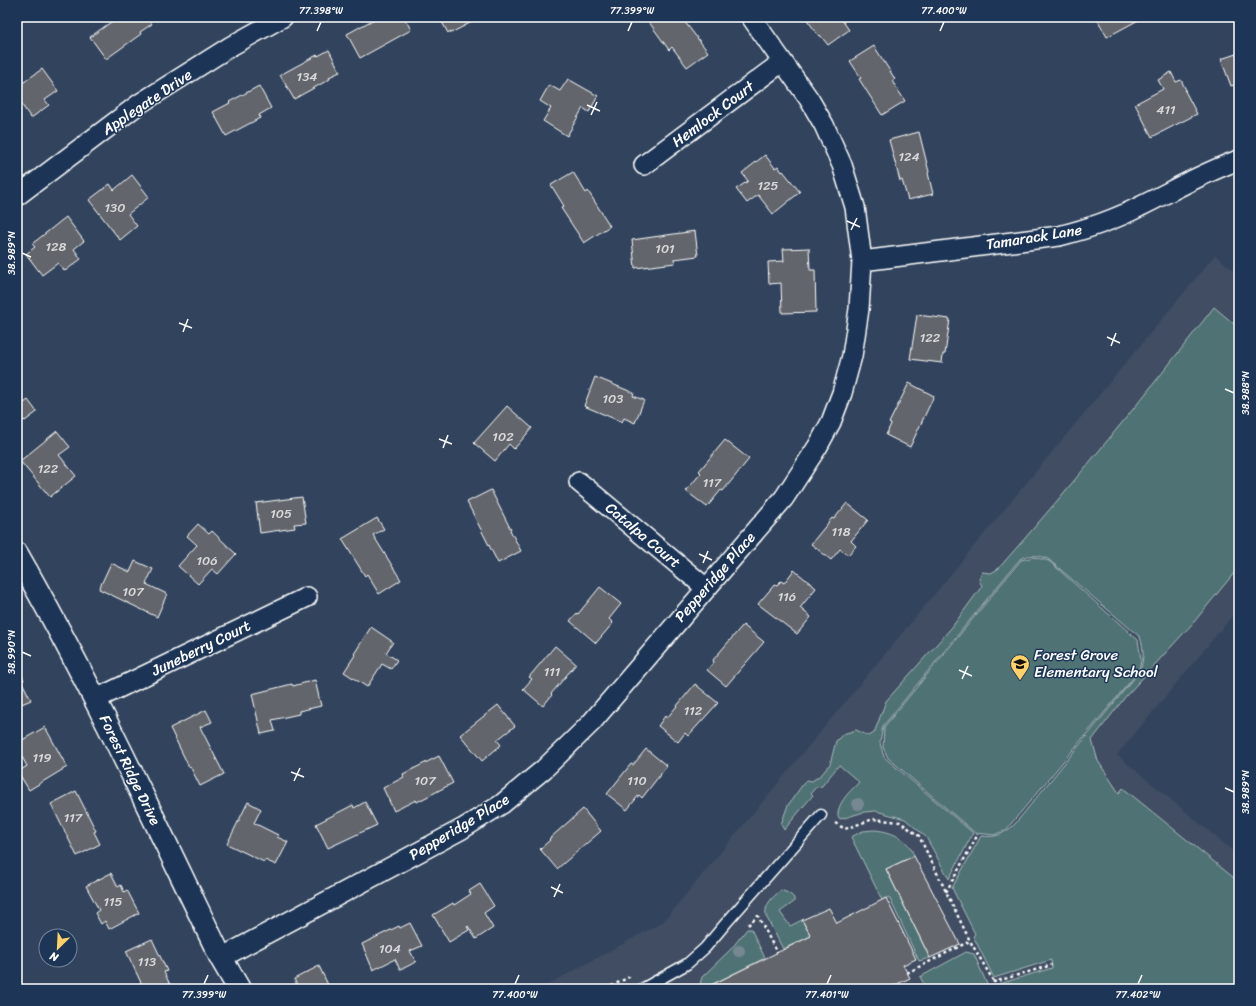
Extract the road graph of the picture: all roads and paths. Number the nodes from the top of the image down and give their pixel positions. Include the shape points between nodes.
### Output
1 (283, 17) edge
2 (751, 17) edge
3 (782, 62) junction
4 (1239, 160) edge
5 (644, 165) dead end
6 (17, 196) edge
7 (862, 261) junction
8 (579, 482) dead end
9 (17, 554) edge
10 (706, 588) junction
11 (307, 597) dead end
12 (96, 699) junction
13 (821, 815) dead end
14 (845, 829) dead end
15 (977, 836) dead end
16 (946, 892) junction
17 (747, 926) dead end
18 (970, 942) junction
19 (777, 953) dead end
20 (221, 958) junction
21 (1052, 965) dead end
22 (907, 973) dead end
23 (994, 982) junction
24 (632, 983) dead end
25 (239, 989) edge
26 (606, 989) edge
27 (642, 989) edge
28 (995, 989) edge

1 - 6 street, Applegate Drive via 231,46 139,104
2 - 3 street, Pepperidge Place
3 - 5 street, Hemlock Court
3 - 7 street, Pepperidge Place via 809,99 842,165 855,206
4 - 7 street, Tamarack Lane via 1138,208 1083,230 1059,236
7 - 10 street, Pepperidge Place via 859,309 852,356 831,422 784,498
8 - 10 street, Catalpa Court
9 - 12 street, Forest Ridge Drive
10 - 20 street, Pepperidge Place via 590,724 544,769 502,804 462,829
11 - 12 street, Juneberry Court
12 - 20 street, Forest Ridge Drive
13 - 27 lane via 705,948 687,964
14 - 16 path via 873,819 900,822 919,836
15 - 16 path
16 - 18 path
17 - 19 path via 758,916
18 - 22 path
18 - 23 path
20 - 25 street, Forest Ridge Drive
21 - 23 path
23 - 28 path
24 - 26 path via 629,976

